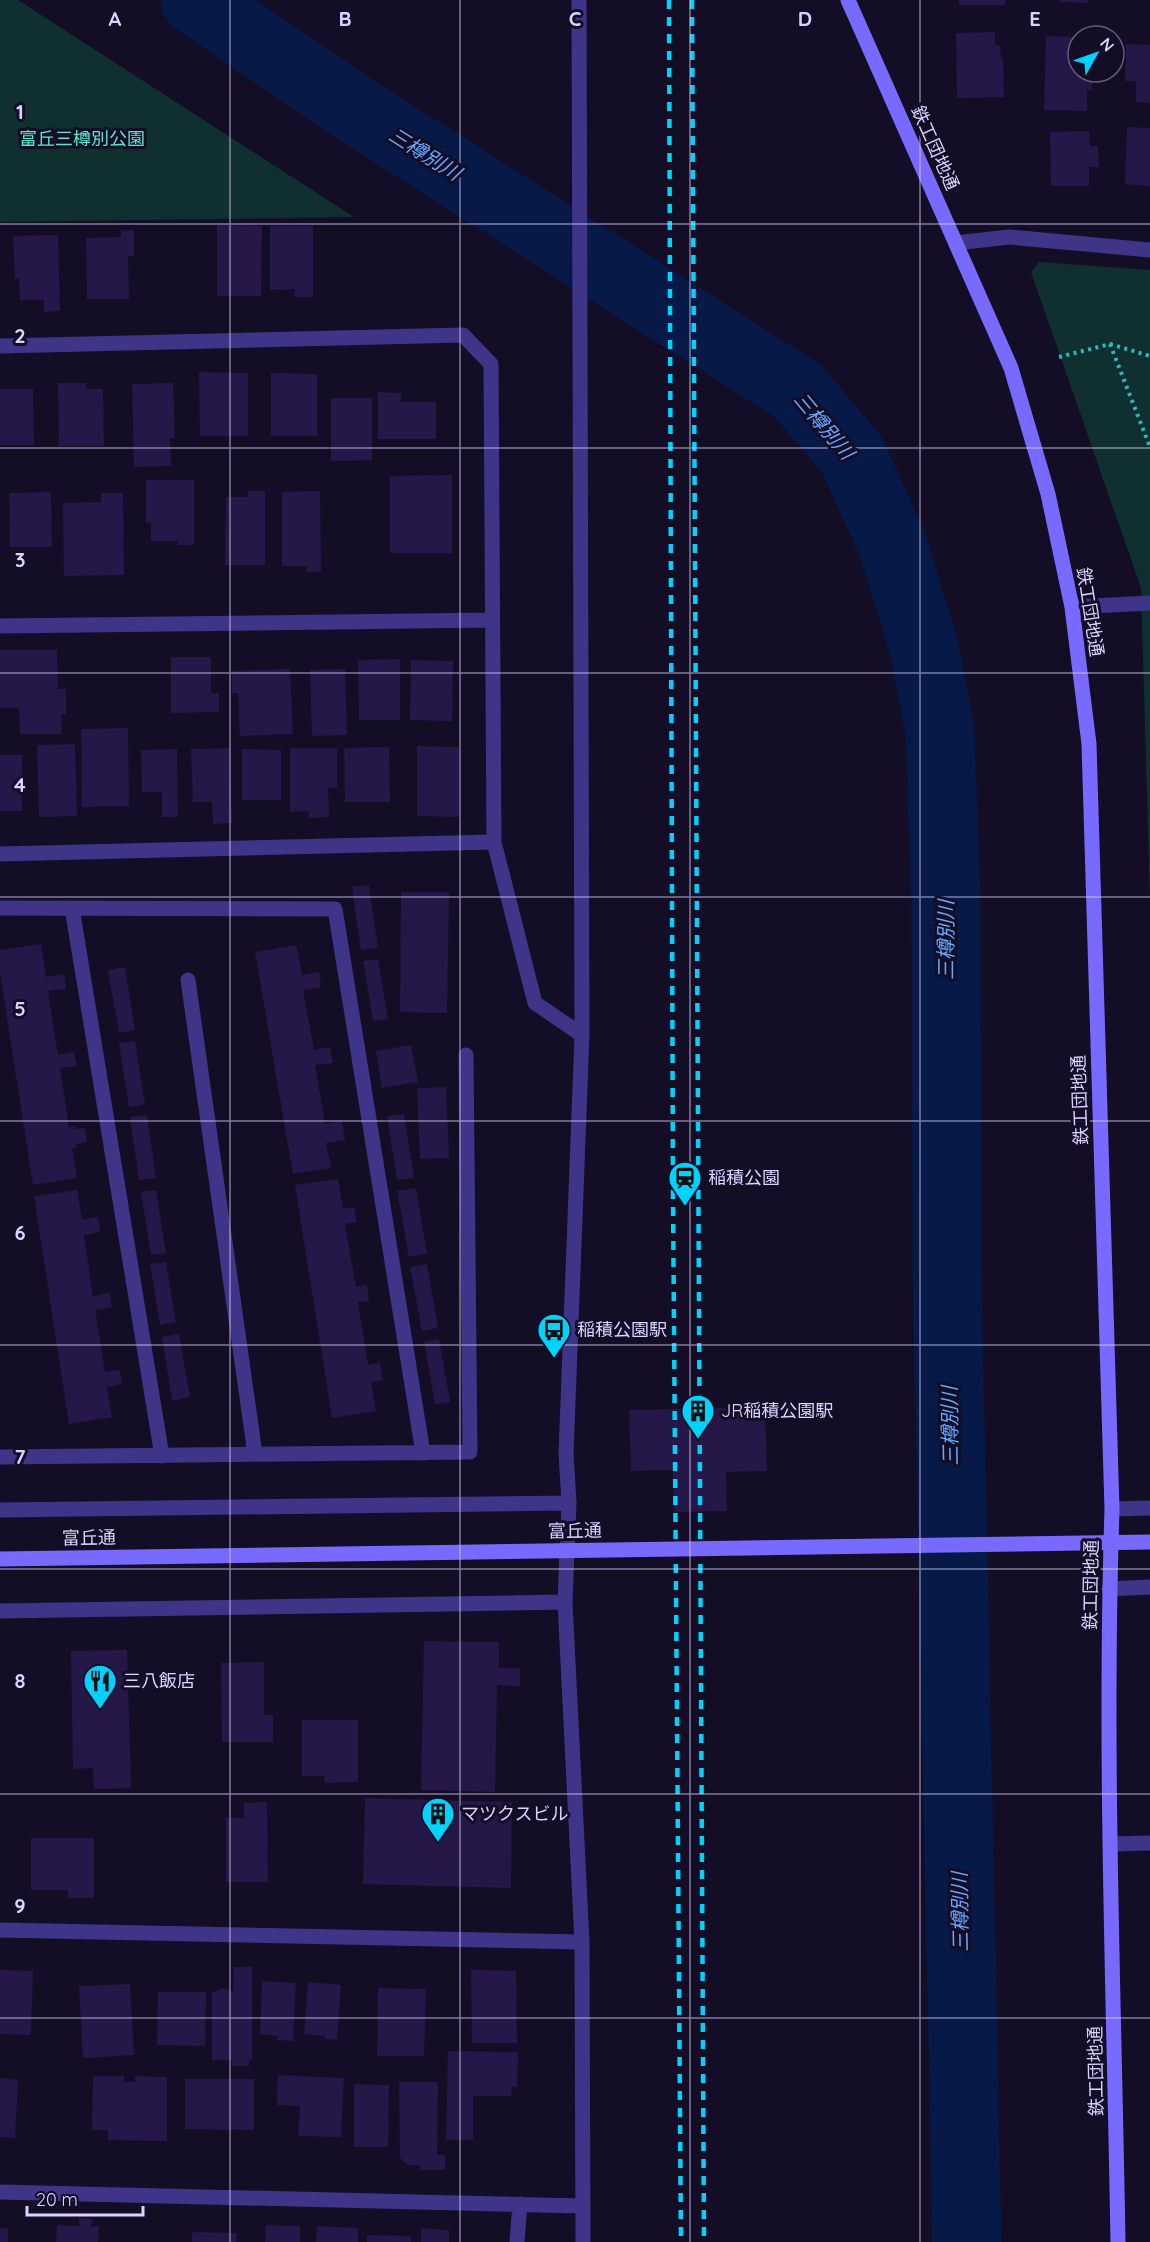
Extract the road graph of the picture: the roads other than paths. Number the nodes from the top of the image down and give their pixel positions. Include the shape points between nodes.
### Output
1 (579, 0) edge
2 (848, 0) edge
3 (956, 243) junction
4 (1150, 250) edge
5 (0, 346) edge
6 (1150, 603) edge
7 (1072, 607) junction
8 (492, 620) junction
9 (0, 626) edge
10 (494, 842) junction
11 (0, 854) edge
12 (0, 908) edge
13 (72, 908) junction
14 (188, 980) dead end
15 (582, 1035) junction
16 (466, 1055) dead end
17 (423, 1453) junction
18 (255, 1454) junction
19 (162, 1456) junction
20 (0, 1457) edge
21 (569, 1503) junction
22 (1150, 1508) edge
23 (1112, 1509) junction
24 (0, 1510) edge
25 (1150, 1542) edge
26 (0, 1559) edge
27 (1150, 1587) edge
28 (1109, 1589) junction
29 (566, 1602) junction
30 (0, 1611) edge
31 (1150, 1843) edge
32 (1111, 1844) junction
33 (0, 1930) edge
34 (582, 1942) junction
35 (0, 2192) edge
36 (520, 2204) junction
37 (582, 2206) junction
38 (517, 2242) edge
39 (583, 2242) edge
40 (1118, 2242) edge

1 - 15 street
2 - 3 street, 鉄工団地通
3 - 4 street via 1009,237
3 - 7 street, 鉄工団地通 via 1011,368 1048,494
5 - 8 street via 463,335 491,364
6 - 7 street
7 - 23 street, 鉄工団地通 via 1089,744
8 - 9 street
8 - 10 street
10 - 11 street
10 - 15 street via 535,1003
12 - 13 street
13 - 17 street via 335,909
13 - 19 street
14 - 18 street
15 - 21 street via 566,1454
16 - 17 street via 470,1452
17 - 18 street
18 - 19 street
19 - 20 street
21 - 24 street
21 - 29 street
22 - 23 street
23 - 28 street, 鉄工団地通
25 - 26 street, 富丘通, bridge
27 - 28 street
28 - 32 street, 鉄工団地通
29 - 30 street
29 - 34 street
31 - 32 street
32 - 40 street, 鉄工団地通
33 - 34 street
34 - 37 street
35 - 36 street
36 - 37 street
36 - 38 street
37 - 39 street

